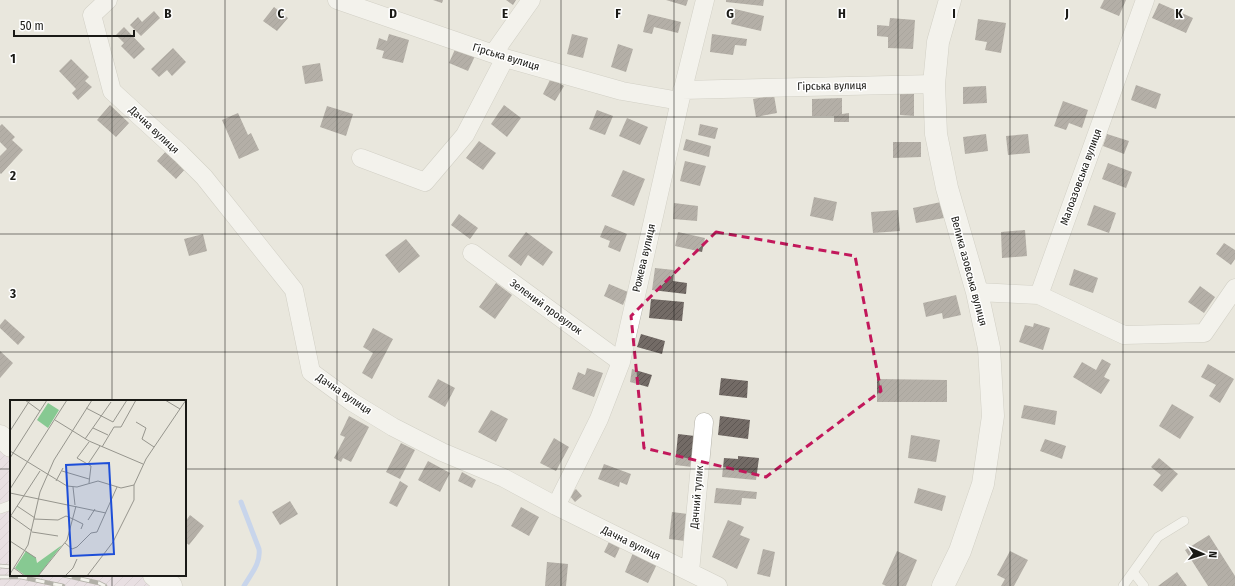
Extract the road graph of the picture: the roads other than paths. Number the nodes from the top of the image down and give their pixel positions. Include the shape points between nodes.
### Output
1 (108, 0) edge
2 (337, 0) edge
3 (531, 0) edge
4 (705, 0) edge
5 (950, 0) edge
6 (1145, 0) edge
7 (499, 56) junction
8 (934, 84) junction
9 (681, 95) junction
10 (361, 158) dead end
11 (472, 253) dead end
12 (1234, 291) edge
13 (977, 292) junction
14 (1039, 295) junction
15 (621, 362) junction
16 (704, 422) dead end
17 (10, 505) edge
18 (556, 506) junction
19 (0, 510) edge
20 (1184, 521) dead end
21 (690, 572) junction
22 (1134, 572) junction
23 (155, 576) edge
24 (171, 586) edge
25 (718, 586) edge
26 (944, 586) edge
27 (1123, 586) edge
28 (1144, 586) edge

1 - 18 street, Дачна вулиця via 92,15 112,91 204,177 294,290 311,372 352,402 393,427 442,452 504,478
2 - 7 street, Гірська вулиця
3 - 7 street
4 - 9 street, Рожева вулиця
5 - 8 street, Велика азовська вулиця via 938,42
6 - 14 street, Малоазовська вулиця
7 - 9 street, Гірська вулиця via 622,91
7 - 10 street via 465,135 425,182
8 - 9 street, Гірська вулиця
8 - 13 street, Велика азовська вулиця via 936,134 947,188
9 - 15 street, Рожева вулиця
11 - 15 street, Зелений провулок
12 - 14 street via 1204,333 1124,335
13 - 14 street
13 - 26 street, Велика азовська вулиця via 989,348 992,416 983,484 960,551
15 - 18 street, Рожева вулиця via 599,419
16 - 21 street, Дачний тупик
17 - 19 lane
18 - 21 street, Дачна вулиця
20 - 22 lane via 1158,537
21 - 25 street, Дачна вулиця
22 - 27 lane
22 - 28 lane
23 - 24 street

